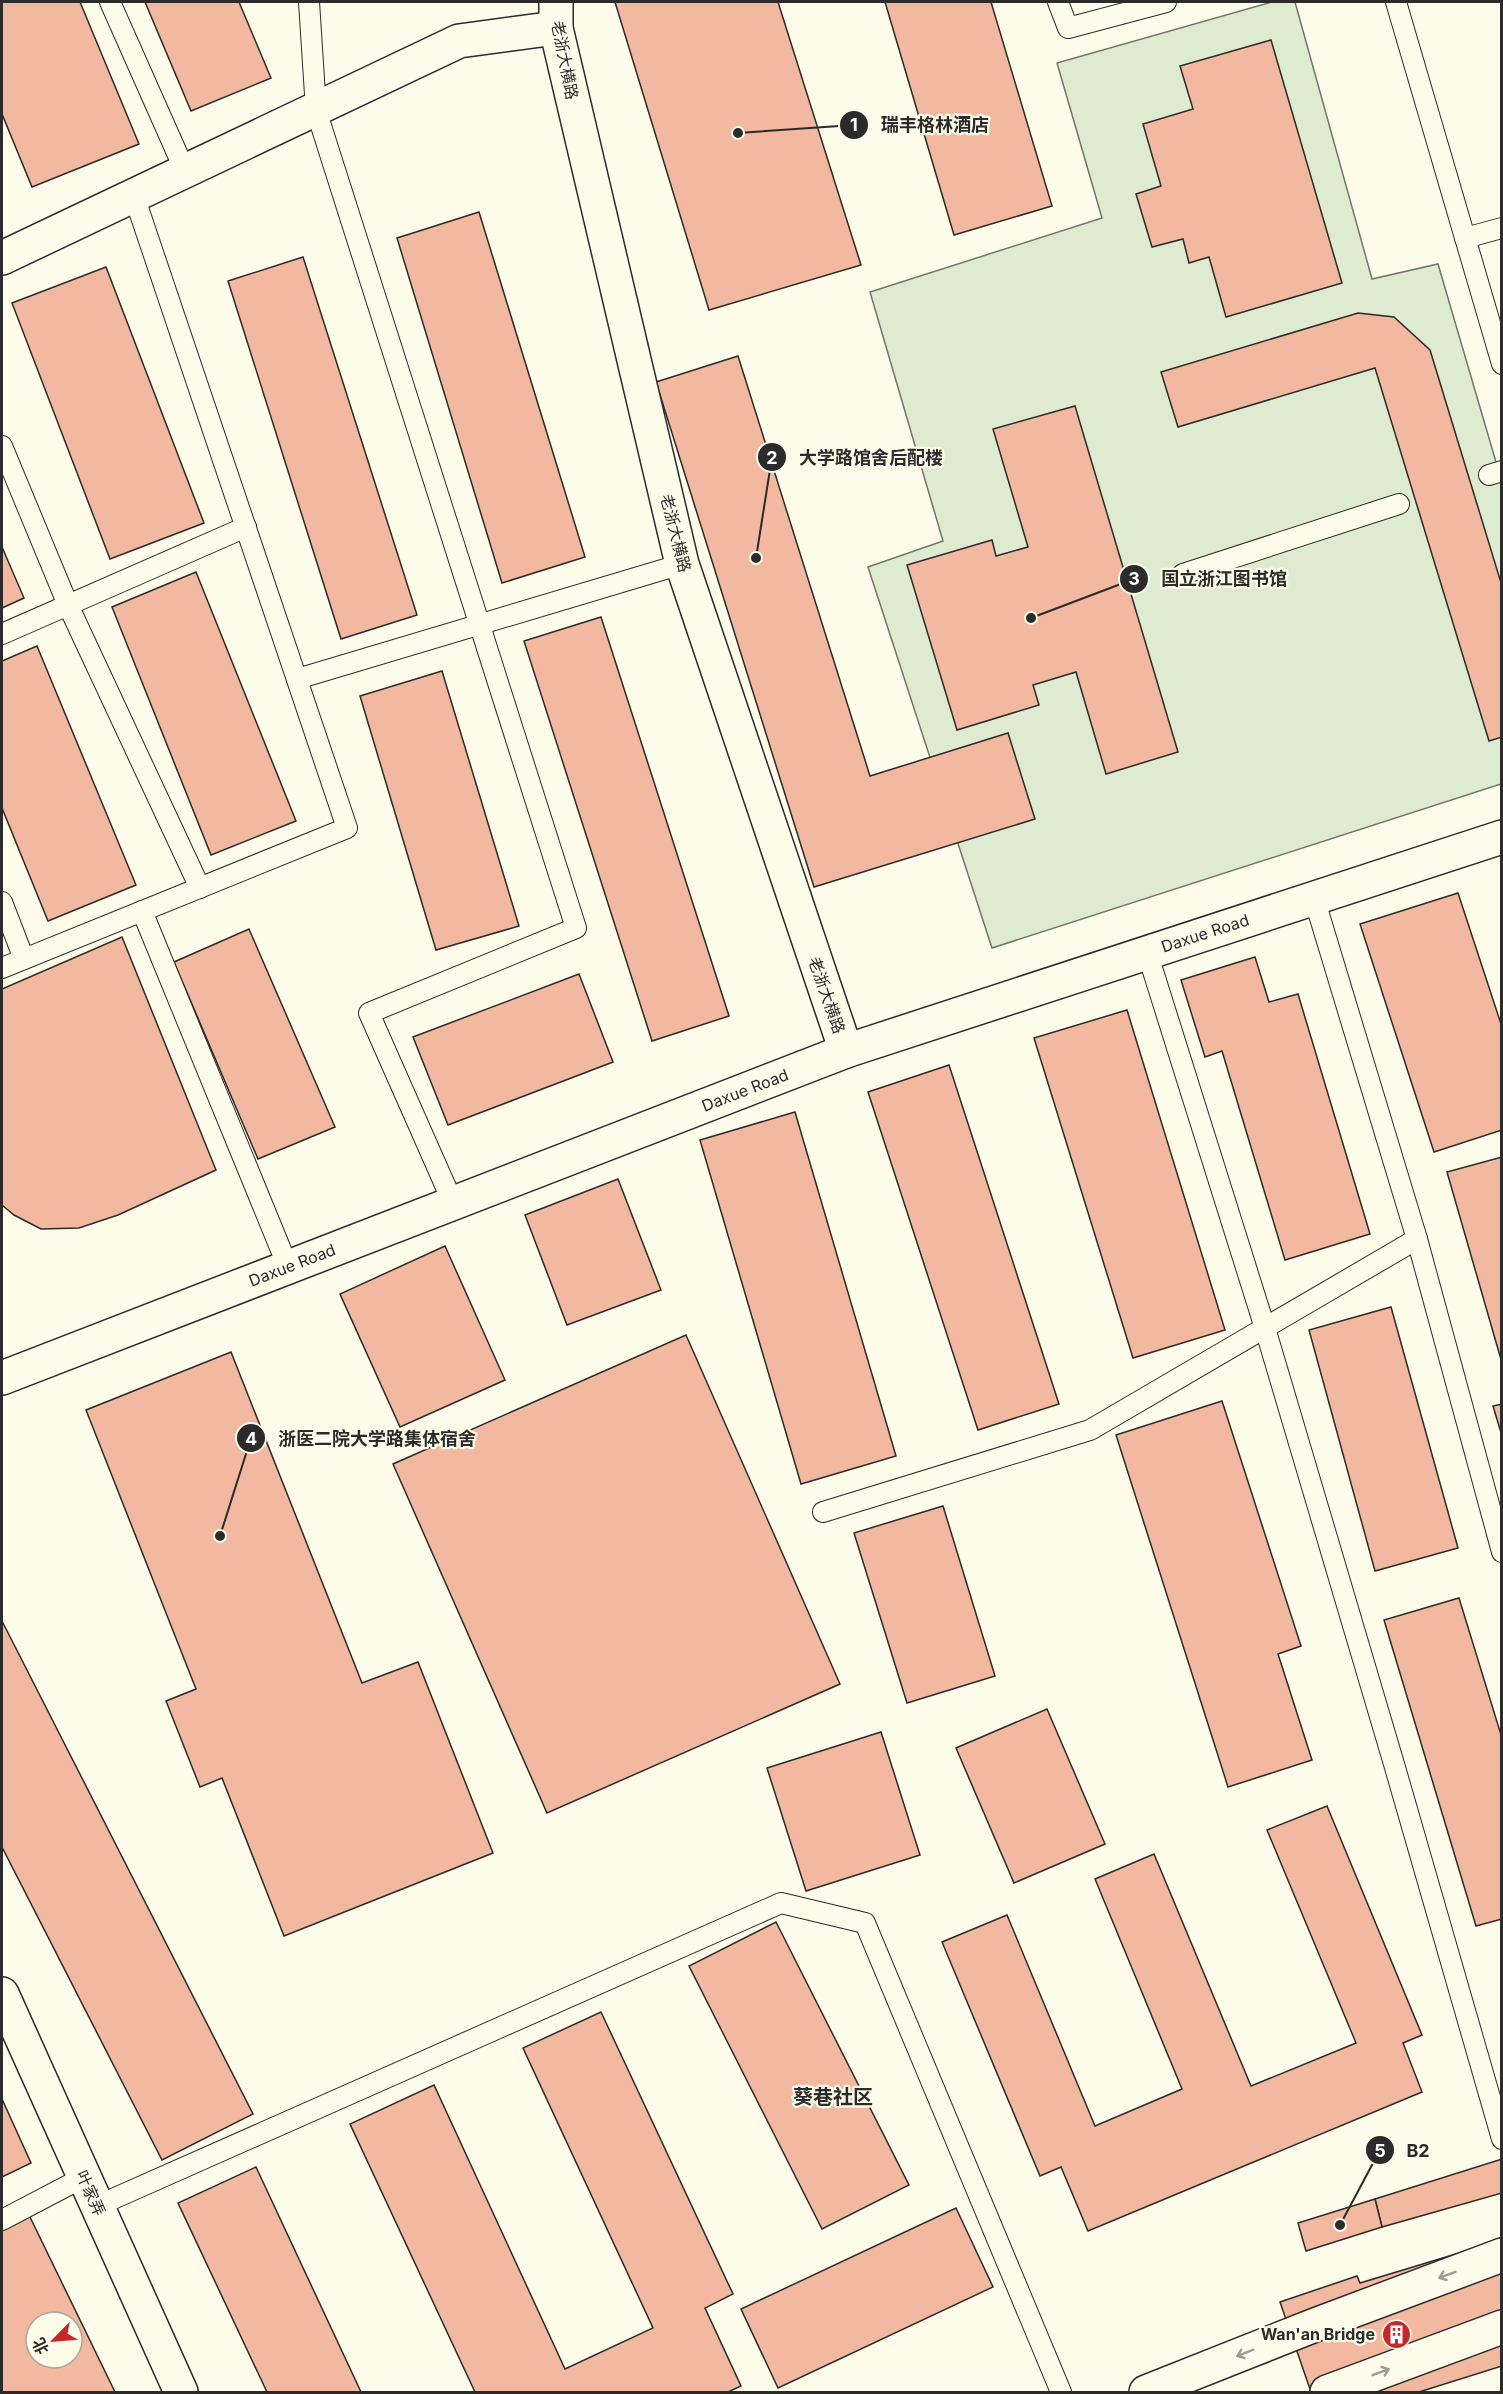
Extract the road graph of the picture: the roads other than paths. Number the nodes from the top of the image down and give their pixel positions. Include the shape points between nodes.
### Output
1 (110, 2) edge
2 (309, 2) edge
3 (1058, 2) edge
4 (1166, 2) edge
5 (1396, 2) edge
6 (556, 15) edge
7 (316, 110) junction
8 (185, 171) junction
9 (134, 196) junction
10 (1502, 228) edge
11 (1465, 238) junction
12 (3, 255) edge
13 (1502, 364) edge
14 (2, 446) edge
15 (1399, 504) dead end
16 (246, 527) junction
17 (682, 564) junction
18 (1183, 574) dead end
19 (68, 605) junction
20 (479, 624) junction
21 (2, 634) edge
22 (297, 679) junction
23 (1502, 837) edge
24 (200, 888) junction
25 (1314, 897) junction
26 (2, 902) edge
27 (142, 911) junction
28 (1147, 952) junction
29 (24, 959) junction
30 (2, 968) edge
31 (846, 1051) junction
32 (453, 1203) junction
33 (1417, 1239) junction
34 (288, 1267) junction
35 (1265, 1328) junction
36 (4, 1371) edge
37 (823, 1512) dead end
38 (1502, 1552) edge
39 (2, 1994) edge
40 (1502, 2139) edge
41 (84, 2177) junction
42 (97, 2206) junction
43 (2, 2220) edge
44 (1502, 2255) edge
45 (1502, 2327) edge
46 (181, 2392) edge
47 (1061, 2392) edge
48 (1146, 2392) edge
49 (1327, 2392) edge

1 - 8 lane
2 - 7 lane
3 - 4 lane via 1068,28
5 - 11 lane
6 - 7 street via 459,41
6 - 17 street, 老浙大横路
7 - 8 street
7 - 20 lane
8 - 9 street
9 - 12 street
9 - 16 lane
10 - 11 lane
11 - 13 lane
14 - 19 lane
15 - 18 lane
16 - 19 lane
16 - 22 lane
17 - 20 lane
17 - 31 street, 老浙大横路
19 - 21 lane
19 - 24 lane
20 - 22 lane
20 - 32 lane via 576,928 369,1013
22 - 24 lane via 347,828
23 - 25 street, Daxue Road
24 - 27 lane
25 - 28 street, Daxue Road
25 - 33 lane
26 - 29 lane
27 - 29 lane
27 - 34 lane
28 - 31 street, Daxue Road
28 - 35 lane
29 - 30 lane
31 - 32 street, Daxue Road
32 - 34 street, Daxue Road
33 - 35 lane
33 - 38 lane
34 - 36 street, Daxue Road
35 - 37 lane via 1090,1430
35 - 40 lane
39 - 41 street, 叶家弄
41 - 42 street, 叶家弄
41 - 43 lane
42 - 46 street, 叶家弄
42 - 47 lane via 781,1903 865,1923
44 -> 48 street
49 -> 45 street

